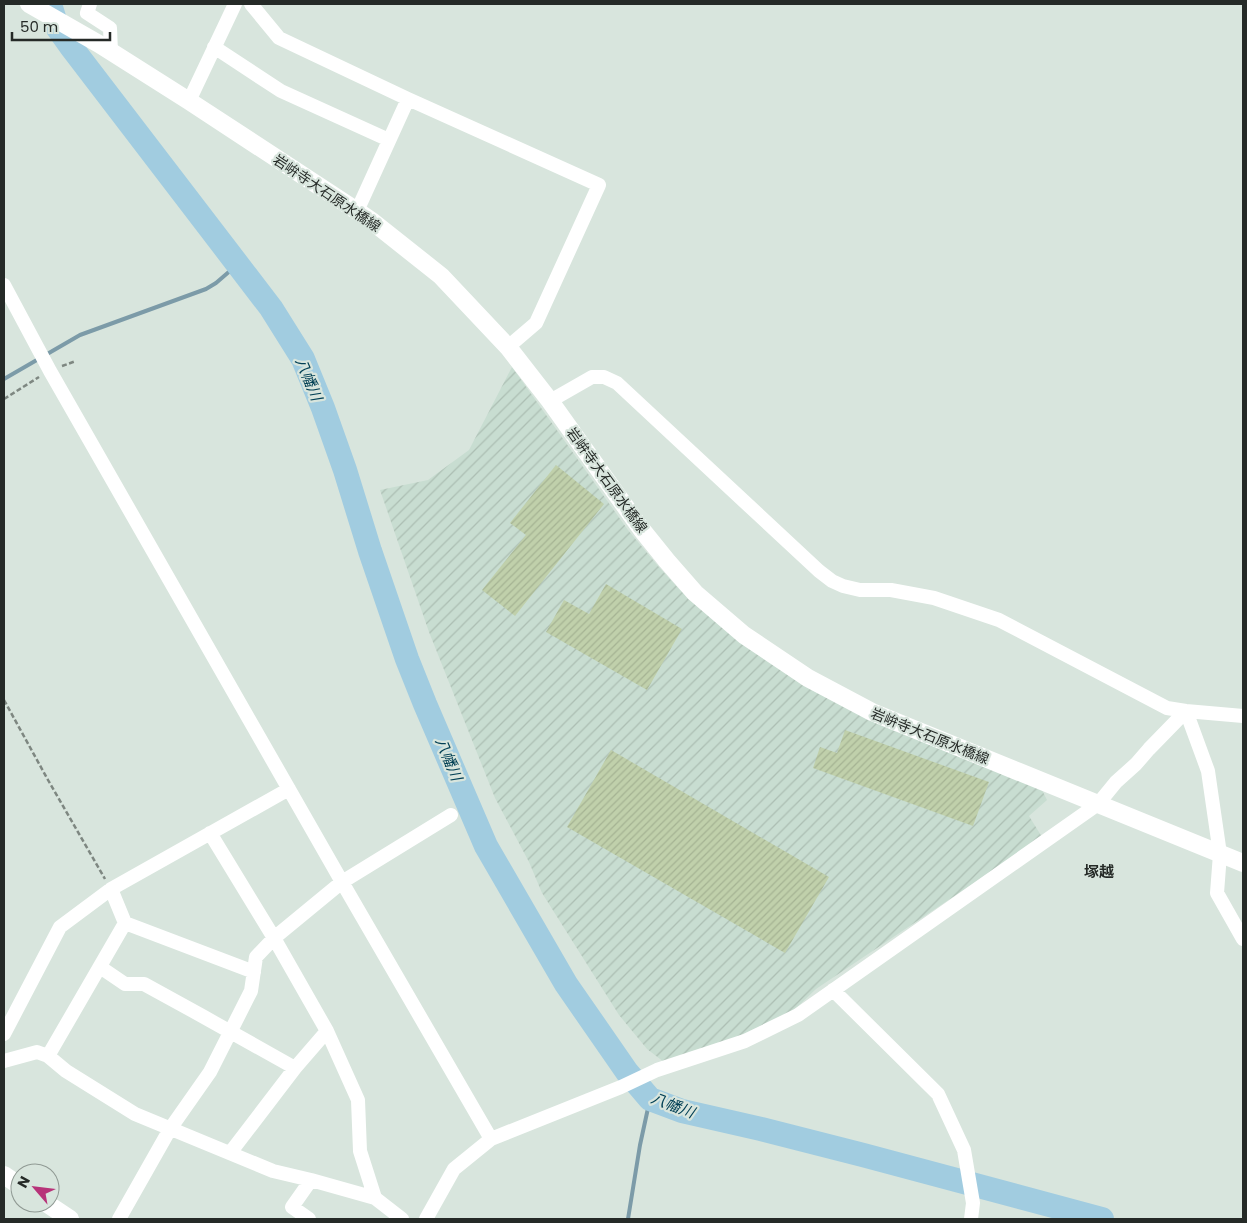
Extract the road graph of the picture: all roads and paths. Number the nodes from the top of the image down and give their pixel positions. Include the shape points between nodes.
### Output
1 (29, 4) edge
2 (90, 4) edge
3 (235, 4) edge
4 (251, 4) edge
5 (214, 47) junction
6 (105, 48) junction
7 (408, 99) junction
8 (189, 101) junction
9 (389, 140) junction
10 (356, 211) junction
11 (4, 286) edge
12 (508, 347) junction
13 (50, 371) junction
14 (4, 399) edge
15 (550, 401) junction
16 (4, 700) edge
17 (1186, 711) junction
18 (1243, 716) edge
19 (289, 789) junction
20 (1098, 804) junction
21 (451, 815) dead end
22 (210, 833) junction
23 (1220, 854) junction
24 (1243, 863) edge
25 (342, 882) junction
26 (111, 889) junction
27 (125, 923) junction
28 (274, 938) junction
29 (1243, 939) edge
30 (100, 967) junction
31 (254, 972) junction
32 (833, 990) junction
33 (230, 1032) junction
34 (327, 1032) junction
35 (4, 1034) edge
36 (48, 1056) junction
37 (4, 1061) edge
38 (295, 1068) junction
39 (170, 1129) junction
40 (491, 1139) junction
41 (230, 1153) junction
42 (311, 1180) junction
43 (375, 1198) junction
44 (120, 1219) edge
45 (309, 1219) edge
46 (402, 1219) edge
47 (426, 1219) edge
48 (971, 1219) edge

1 - 6 main road, 岩峅寺大石原水橋線
2 - 6 street via 87,14 110,28
3 - 5 street
4 - 7 street via 280,38
5 - 8 street
5 - 9 street via 281,91
6 - 8 main road, 岩峅寺大石原水橋線
7 - 9 street
7 - 12 street via 599,185 536,323
8 - 10 main road, 岩峅寺大石原水橋線
9 - 10 street
10 - 12 main road, 岩峅寺大石原水橋線 via 441,276
11 - 13 street
12 - 15 main road, 岩峅寺大石原水橋線
13 - 14 path
13 - 19 street
15 - 17 street via 592,378 604,377 617,383 832,581 860,590 891,590 934,598 998,620 1167,708
15 - 20 main road, 岩峅寺大石原水橋線 via 667,561 695,593 744,635 808,678 872,712
16 - 26 path
17 - 18 street
17 - 20 street
17 - 23 street via 1208,771
19 - 22 street
19 - 25 street
20 - 23 main road, 岩峅寺大石原水橋線
20 - 32 street
21 - 25 street
22 - 26 street
22 - 28 street
23 - 24 main road, 岩峅寺大石原水橋線
23 - 29 street via 1217,893
25 - 28 street
25 - 40 street
26 - 27 street
26 - 35 street via 60,927
27 - 30 street
27 - 31 street
28 - 31 street via 256,958
28 - 34 street
30 - 33 street via 126,984 144,984
30 - 36 street
31 - 33 street via 251,991
32 - 40 street via 798,1015 745,1041 657,1070
32 - 48 street via 938,1094 964,1150 973,1203
33 - 38 street
33 - 39 street via 210,1072
34 - 38 street
34 - 43 street via 358,1100 360,1151
36 - 37 street via 37,1052
36 - 39 street via 135,1114
38 - 41 street
39 - 41 street
39 - 44 street
40 - 47 street via 454,1169
41 - 42 street via 273,1171
42 - 43 street
42 - 45 street via 292,1207
43 - 46 street

